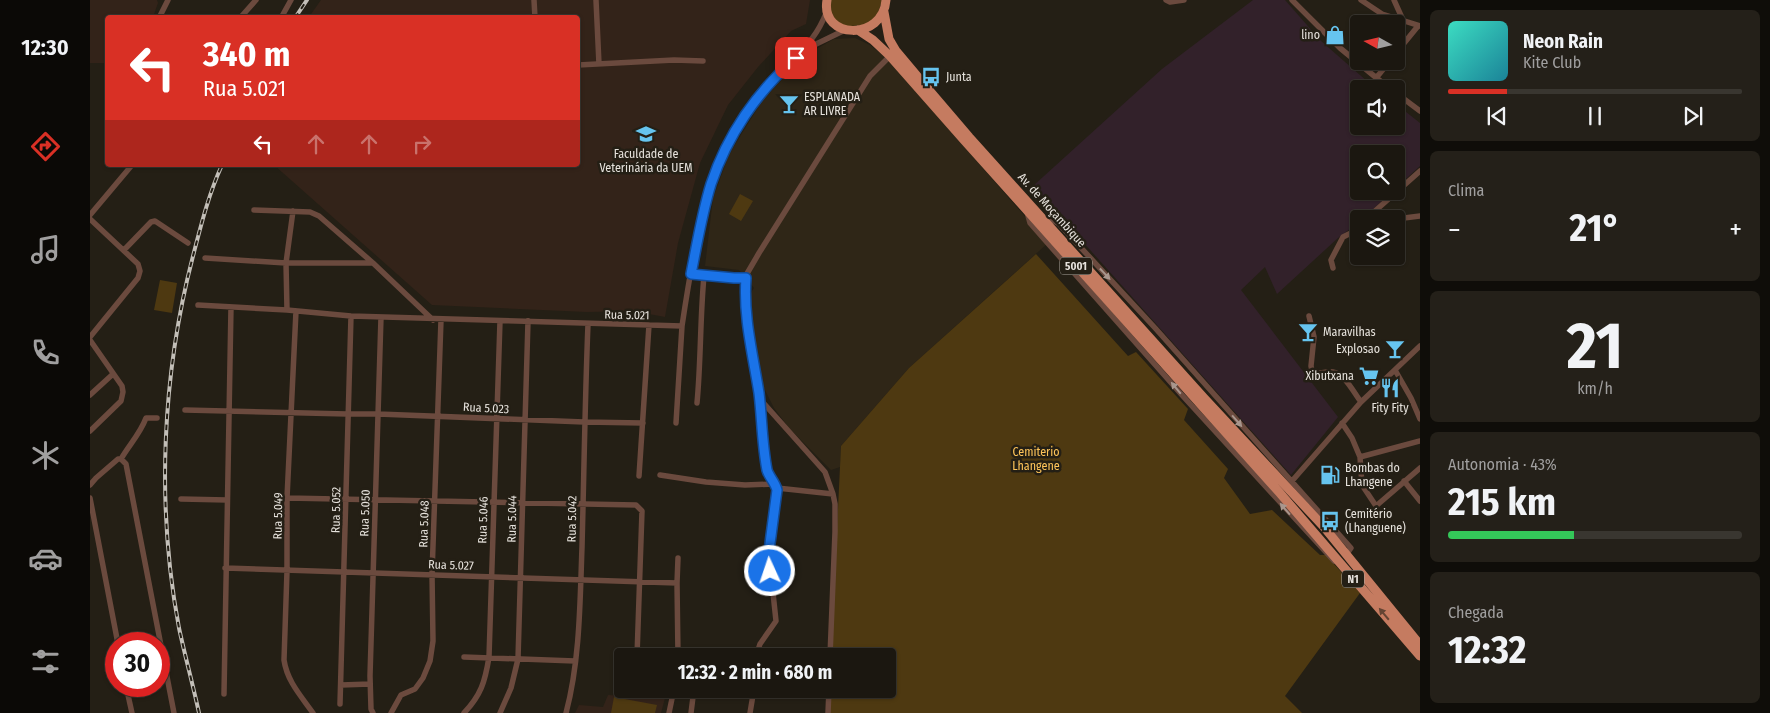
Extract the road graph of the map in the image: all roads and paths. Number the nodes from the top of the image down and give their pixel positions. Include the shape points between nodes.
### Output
1 (168, 0) edge
2 (256, 0) edge
3 (291, 0) edge
4 (534, 0) edge
5 (596, 0) edge
6 (827, 0) edge
7 (886, 0) edge
8 (1166, 0) edge
9 (1184, 0) edge
10 (1292, 0) edge
11 (1361, 0) edge
12 (1394, 0) edge
13 (827, 11) junction
14 (884, 12) junction
15 (160, 15) edge
16 (243, 15) edge
17 (283, 15) edge
18 (535, 15) edge
19 (1386, 15) edge
20 (1401, 15) edge
21 (1405, 21) edge
22 (1417, 25) edge
23 (845, 30) junction
24 (858, 30) junction
25 (1405, 41) edge
26 (800, 54) junction
27 (890, 56) junction
28 (703, 61) dead end
29 (599, 64) junction
30 (580, 65) edge
31 (1383, 70) edge
32 (1376, 78) junction
33 (1379, 80) edge
34 (1405, 100) edge
35 (1420, 111) edge
36 (130, 167) edge
37 (1420, 171) edge
38 (254, 210) dead end
39 (1376, 210) edge
40 (293, 211) junction
41 (1027, 211) junction
42 (90, 215) edge
43 (1420, 216) edge
44 (1405, 218) edge
45 (90, 219) edge
46 (1044, 220) junction
47 (1350, 233) edge
48 (188, 242) dead end
49 (124, 250) junction
50 (205, 258) dead end
51 (286, 263) junction
52 (373, 263) junction
53 (1333, 268) dead end
54 (691, 274) junction
55 (704, 276) junction
56 (746, 278) junction
57 (198, 305) dead end
58 (231, 307) junction
59 (287, 310) junction
60 (296, 311) junction
61 (351, 316) junction
62 (1310, 316) dead end
63 (381, 317) junction
64 (433, 320) junction
65 (441, 320) junction
66 (500, 320) junction
67 (528, 322) junction
68 (588, 324) junction
69 (649, 325) junction
70 (682, 326) junction
71 (90, 339) edge
72 (1420, 346) edge
73 (1395, 370) junction
74 (113, 374) junction
75 (90, 395) edge
76 (760, 398) junction
77 (1361, 402) junction
78 (697, 403) dead end
79 (185, 410) dead end
80 (230, 411) junction
81 (291, 413) junction
82 (347, 414) junction
83 (378, 414) junction
84 (437, 416) junction
85 (157, 418) dead end
86 (497, 418) junction
87 (1420, 419) edge
88 (524, 420) junction
89 (584, 422) junction
90 (676, 422) dead end
91 (642, 423) junction
92 (1342, 424) junction
93 (90, 431) edge
94 (1420, 441) edge
95 (1360, 457) junction
96 (121, 459) junction
97 (1420, 468) edge
98 (660, 475) dead end
99 (639, 476) dead end
100 (1292, 481) junction
101 (1404, 481) junction
102 (90, 485) edge
103 (776, 486) junction
104 (833, 494) junction
105 (90, 498) edge
106 (287, 498) junction
107 (181, 499) dead end
108 (346, 499) junction
109 (375, 499) junction
110 (227, 500) junction
111 (435, 501) junction
112 (1420, 501) edge
113 (494, 502) junction
114 (522, 503) junction
115 (583, 504) junction
116 (1291, 506) joint
117 (1324, 527) joint
118 (98, 539) junction
119 (90, 541) edge
120 (1346, 554) junction
121 (678, 558) dead end
122 (226, 568) junction
123 (1344, 568) junction
124 (287, 571) junction
125 (344, 572) junction
126 (373, 573) junction
127 (432, 574) junction
128 (491, 576) junction
129 (521, 577) junction
130 (581, 579) junction
131 (640, 580) junction
132 (677, 583) junction
133 (116, 632) edge
134 (637, 648) edge
135 (678, 648) edge
136 (759, 648) edge
137 (830, 648) edge
138 (1418, 651) edge
139 (464, 656) dead end
140 (489, 657) junction
141 (518, 659) junction
142 (575, 661) junction
143 (370, 684) junction
144 (341, 685) junction
145 (224, 694) dead end
146 (128, 697) edge
147 (672, 698) edge
148 (693, 698) edge
149 (752, 698) edge
150 (829, 698) edge
151 (340, 704) dead end
152 (372, 711) edge
153 (132, 713) edge
154 (174, 713) edge
155 (313, 713) edge
156 (391, 713) edge
157 (464, 713) edge
158 (500, 713) edge
159 (566, 713) edge
160 (669, 713) edge
161 (691, 713) edge
162 (750, 713) edge
163 (828, 713) edge

1 - 15 street
2 - 16 street
3 - 17 street
4 - 18 street
5 - 29 street
6 - 13 highway
7 - 14 highway
8 - 9 street
10 - 32 street via 1340,48
11 - 19 street
12 - 20 street
13 - 23 highway via 834,23
13 - 26 street via 816,36
14 - 24 highway via 874,25
14 - 46 highway, Av. de Moçambique / 5001 via 896,51
21 - 22 street
22 - 25 street
23 - 24 highway
23 - 26 street
24 - 27 highway, Av. de Moçambique / 5001
26 - 54 street via 768,86 732,138 712,184
27 - 41 highway, Av. de Moçambique / 5001
27 - 56 street via 870,76
28 - 29 street
29 - 30 street
31 - 32 street
32 - 33 street
34 - 35 street
36 - 42 street
37 - 39 street
38 - 40 street
40 - 51 street
40 - 52 street via 319,216
41 - 116 highway, Av. de Moçambique / 5001
123 -> 41 street via 1322,550 1180,394 1032,225
43 - 44 street
45 - 49 street
46 -> 100 street via 1054,221 1063,228
46 - 117 highway, Av. de Moçambique / 5001
47 - 53 street via 1343,237 1331,260
48 - 49 street via 155,221
49 - 71 street via 138,264 138,278
50 - 51 street
51 - 52 street
51 - 59 street
52 - 64 street
54 - 55 street
54 - 70 street
55 - 56 street
55 - 78 street
56 - 76 street via 745,308
57 - 58 street, Rua 5.021
58 - 59 street, Rua 5.021
58 - 80 street
59 - 60 street, Rua 5.021
60 - 61 street, Rua 5.021
60 - 81 street, Rua 5.049
61 - 63 street, Rua 5.021
61 - 82 street, Rua 5.052
62 - 77 street via 1314,337 1312,371 1316,374 1336,372
63 - 64 street, Rua 5.021
63 - 83 street, Rua 5.050
64 - 65 street, Rua 5.021
65 - 66 street, Rua 5.021
65 - 84 street, Rua 5.048
66 - 67 street, Rua 5.021
66 - 86 street, Rua 5.046
67 - 68 street, Rua 5.021
67 - 88 street, Rua 5.044
68 - 69 street, Rua 5.021
68 - 89 street, Rua 5.042
69 - 70 street, Rua 5.021
69 - 91 street
70 - 90 street
71 - 74 street
72 - 73 street
73 - 77 street
73 - 87 street
74 - 75 street
74 - 93 street via 122,386 123,397
76 - 103 street via 768,473
76 - 104 street via 825,472
77 - 92 street
79 - 80 street, Rua 5.023
80 - 81 street, Rua 5.023
80 - 110 street
81 - 82 street, Rua 5.023
81 - 106 street, Rua 5.049
82 - 83 street, Rua 5.023
82 - 108 street, Rua 5.052
83 - 84 street, Rua 5.023
83 - 109 street, Rua 5.050
84 - 86 street, Rua 5.023
84 - 111 street, Rua 5.048
85 - 96 street via 146,418
86 - 88 street, Rua 5.023
86 - 113 street, Rua 5.046
88 - 89 street, Rua 5.023
88 - 114 street, Rua 5.044
89 - 91 street, Rua 5.023
89 - 115 street, Rua 5.042
91 - 99 street
92 - 95 street
92 - 100 street
94 - 95 street
95 - 101 street via 1362,485 1376,506
96 - 102 street
96 - 154 street via 126,464
97 - 101 street
98 - 103 street via 706,482
100 - 120 street via 1351,548
101 - 112 street
103 - 104 street
103 - 136 street via 769,555 776,621
104 - 137 street via 835,532
105 - 118 street
106 - 108 street
106 - 124 street, Rua 5.049
107 - 110 street
108 - 109 street
108 - 125 street, Rua 5.052
109 - 111 street
109 - 126 street, Rua 5.050
110 - 122 street
111 - 113 street
111 - 127 street, Rua 5.048
113 - 114 street
113 - 128 street, Rua 5.046
114 - 115 street
114 - 129 street, Rua 5.044
115 - 130 street, Rua 5.042
115 - 131 street via 636,505 641,509
116 - 123 highway, N1
117 - 120 highway, N1
118 - 119 street
118 - 133 street
120 - 138 highway, N1
121 - 132 street
122 - 124 street, Rua 5.027
122 - 145 street
138 -> 123 highway, N1
124 - 125 street, Rua 5.027
124 - 155 street, Rua 5.049 via 286,671
125 - 126 street, Rua 5.027
125 - 144 street, Rua 5.052
126 - 127 street, Rua 5.027
126 - 143 street, Rua 5.050
127 - 128 street, Rua 5.027
127 - 156 street, Rua 5.048 via 433,641 430,661 415,689 401,695
128 - 129 street, Rua 5.027
128 - 140 street, Rua 5.046
129 - 130 street, Rua 5.027
129 - 141 street, Rua 5.044
130 - 131 street, Rua 5.027
130 - 142 street, Rua 5.042
131 - 132 street, Rua 5.027
131 - 134 street
132 - 135 street
139 - 140 street
140 - 141 street
140 - 157 street, Rua 5.046 via 482,690
141 - 142 street
141 - 158 street, Rua 5.044 via 511,688
142 - 159 street, Rua 5.042 via 573,688
143 - 144 street
143 - 152 street, Rua 5.050
144 - 151 street, Rua 5.052
146 - 153 street
147 - 160 street
148 - 161 street
149 - 162 street
150 - 163 street

